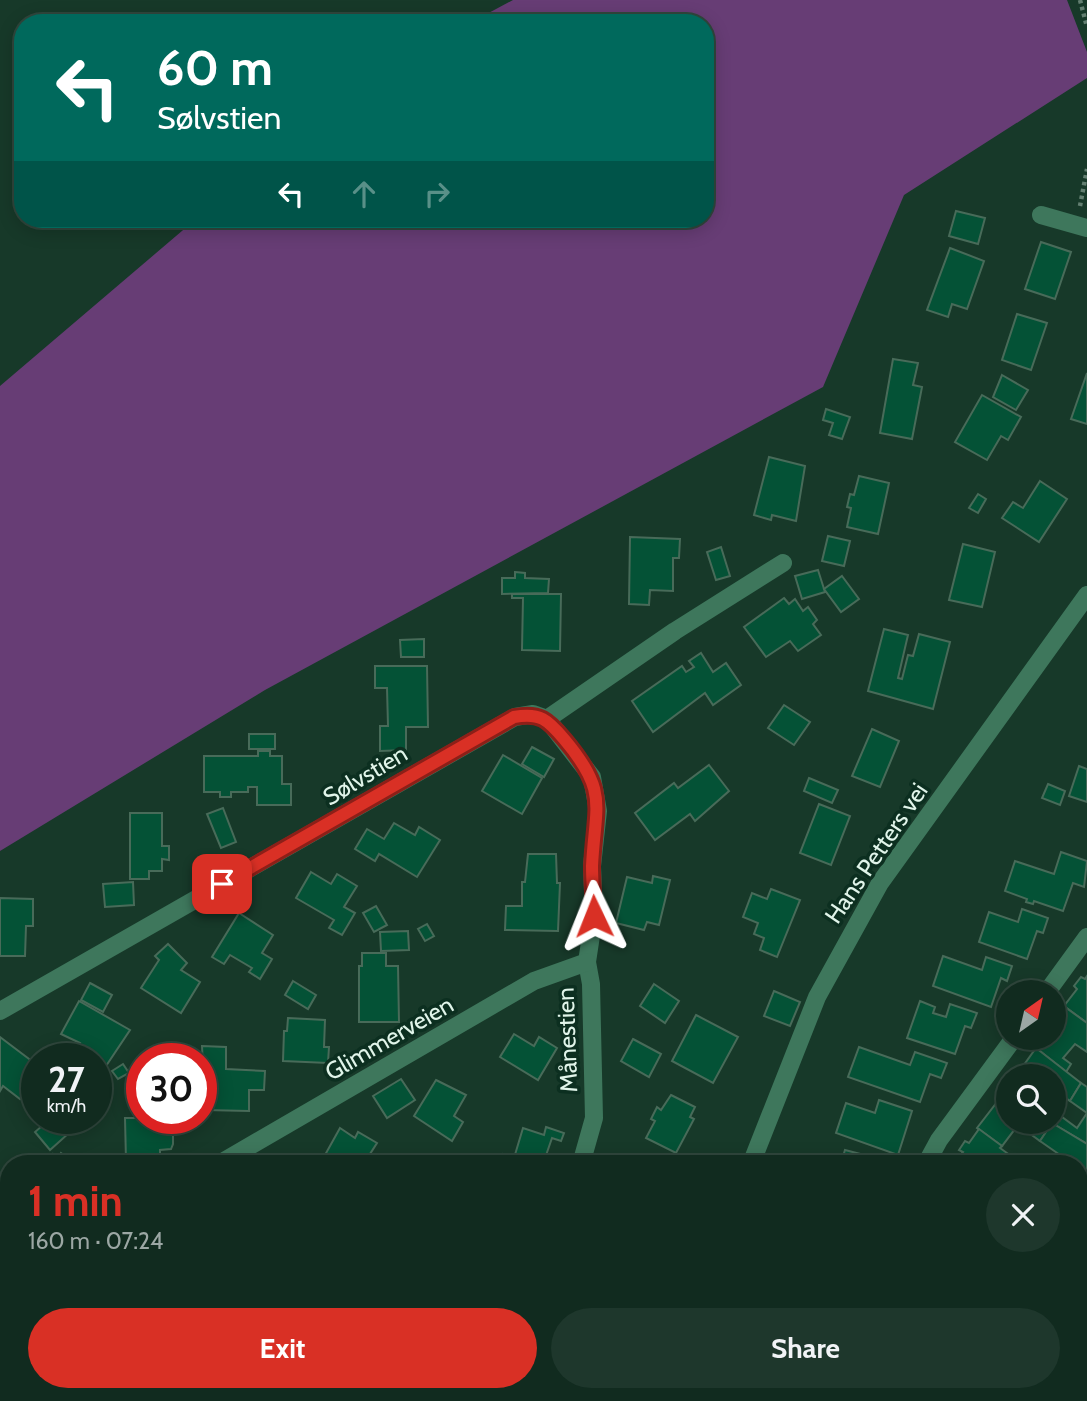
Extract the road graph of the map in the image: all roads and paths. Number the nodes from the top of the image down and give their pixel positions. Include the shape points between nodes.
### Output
1 (1080, 0) edge
2 (1087, 27) edge
3 (1087, 169) edge
4 (1041, 215) dead end
5 (1082, 226) edge
6 (783, 563) dead end
7 (1087, 596) edge
8 (547, 719) junction
9 (1087, 937) edge
10 (587, 962) junction
11 (1056, 980) edge
12 (0, 1011) edge
13 (1005, 1050) edge
14 (234, 1155) edge
15 (584, 1155) edge
16 (755, 1155) edge
17 (931, 1155) edge

1 - 2 path
3 - 5 path
4 - 5 street
6 - 8 street
7 - 16 street, Hans Petters vei via 880,883 853,928 817,997
8 - 10 street, Månestien via 592,777 598,811 592,866 594,916
8 - 12 street, Sølvstien via 533,714 514,717
9 - 11 street
10 - 14 street, Glimmerveien via 534,981
10 - 15 street, Månestien via 594,1118
13 - 17 street

